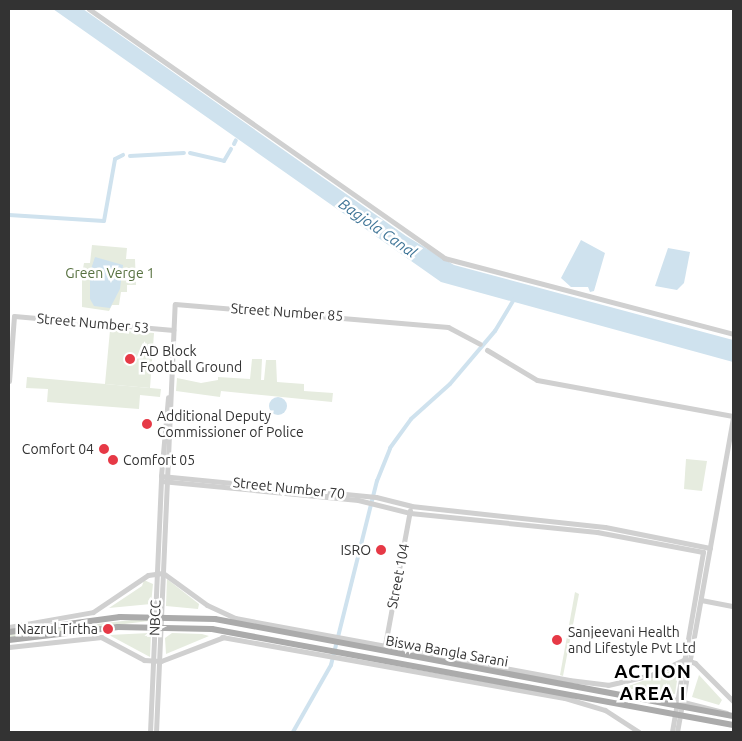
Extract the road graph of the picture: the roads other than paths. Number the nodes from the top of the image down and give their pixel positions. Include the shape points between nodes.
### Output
1 (89, 9) edge
2 (173, 330) junction
3 (733, 334) edge
4 (480, 344) dead end
5 (487, 350) dead end
6 (9, 381) edge
7 (733, 418) edge
8 (163, 478) junction
9 (376, 500) junction
10 (411, 506) junction
11 (410, 513) junction
12 (710, 548) junction
13 (703, 552) junction
14 (160, 572) junction
15 (696, 599) junction
16 (702, 600) junction
17 (733, 606) edge
18 (158, 616) junction
19 (250, 623) junction
20 (158, 626) junction
21 (9, 627) edge
22 (9, 632) edge
23 (236, 632) junction
24 (222, 637) junction
25 (9, 640) edge
26 (327, 644) junction
27 (385, 645) junction
28 (9, 647) edge
29 (340, 647) junction
30 (685, 659) junction
31 (158, 661) junction
32 (692, 661) junction
33 (486, 674) junction
34 (733, 701) edge
35 (676, 702) junction
36 (684, 704) junction
37 (678, 715) junction
38 (733, 716) edge
39 (733, 725) edge
40 (150, 732) edge
41 (156, 732) edge
42 (639, 732) edge
43 (672, 732) edge
44 (677, 732) edge

1 - 3 street via 444,258
2 - 4 street, Street Number 85 via 175,304 451,327
2 - 6 street, Street Number 53 via 14,316
2 - 8 street
5 - 7 street via 537,380
7 - 12 street
8 - 9 street, Street Number 70
8 - 14 street, NBCC
8 - 14 street via 164,543
9 - 10 street, Street Number 70
9 - 11 street, Street Number 70
10 - 11 street, Street 104
10 - 12 street, Street Number 70 via 606,527
11 - 13 street, Street Number 70 via 597,532
11 - 27 street, Street 104
12 - 13 street
12 - 16 street
13 - 15 street
14 - 18 street, NBCC
14 - 19 street via 207,605
14 - 21 street via 93,612
15 - 16 street
15 - 30 street
16 - 17 street
16 - 32 street
18 - 19 main road, Biswa Bangla Sarani
18 - 20 street, NBCC
18 - 22 main road, Biswa Bangla Sarani via 99,619
19 - 26 main road, Biswa Bangla Sarani
20 - 23 main road, Biswa Bangla Sarani
20 - 25 main road, Biswa Bangla Sarani
20 - 31 street, NBCC
23 - 24 street
23 - 26 main road, Biswa Bangla Sarani
24 - 26 street
24 - 31 street
26 - 29 main road, Biswa Bangla Sarani
26 - 29 street
27 - 29 street
27 - 30 street via 606,685 651,675
28 - 31 street via 90,636 108,639 139,658
29 - 33 main road, Biswa Bangla Sarani
29 - 42 street via 589,704 617,716
30 - 32 street
30 - 35 street
31 - 40 street
31 - 41 street
32 - 34 street
32 - 36 street
33 - 35 main road, Biswa Bangla Sarani
33 - 37 main road, Biswa Bangla Sarani
35 - 36 main road, Biswa Bangla Sarani
35 - 37 street
36 - 37 street
36 - 38 main road, Biswa Bangla Sarani
37 - 39 main road, Biswa Bangla Sarani
37 - 43 street
37 - 44 street

